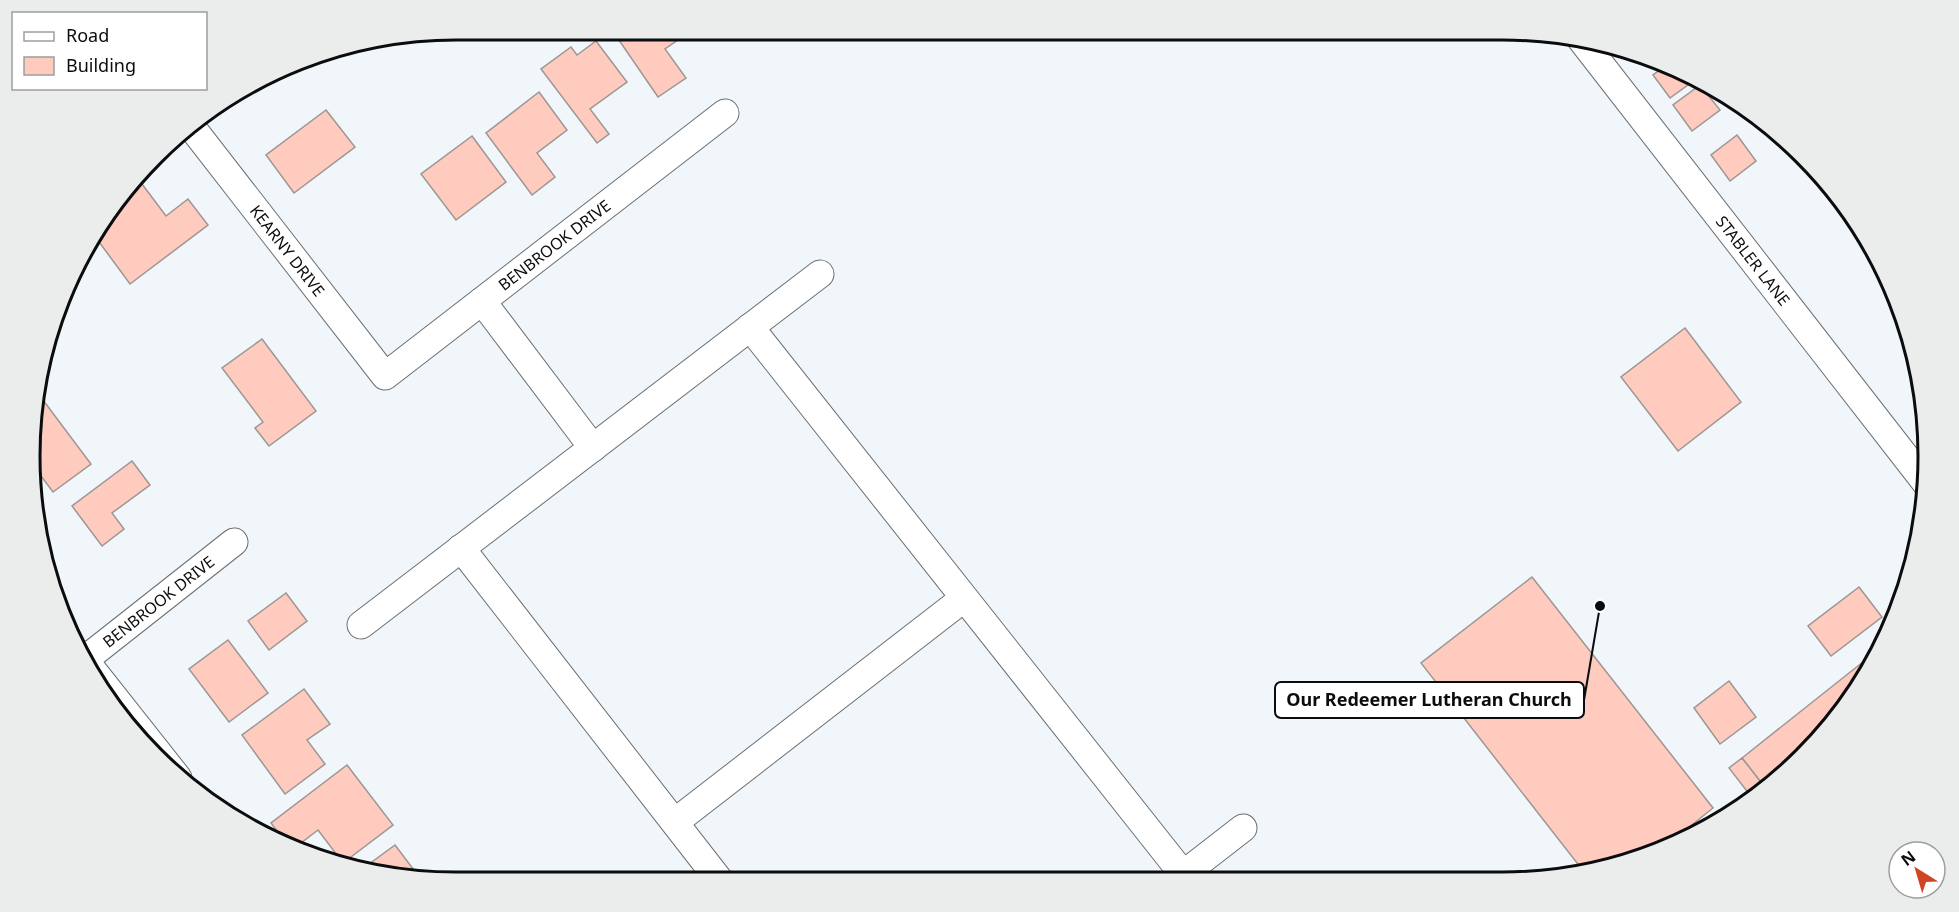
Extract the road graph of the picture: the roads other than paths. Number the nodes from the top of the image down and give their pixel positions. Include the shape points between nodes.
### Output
1 (1589, 49) edge
2 (724, 113) dead end
3 (196, 132) edge
4 (820, 274) dead end
5 (482, 301) junction
6 (750, 327) junction
7 (385, 376) joint
8 (593, 448) junction
9 (1918, 473) edge
10 (234, 542) dead end
11 (461, 548) junction
12 (963, 599) junction
13 (361, 625) dead end
14 (90, 653) edge
15 (675, 822) junction
16 (1243, 828) dead end
17 (713, 872) edge
18 (1175, 872) edge
19 (1186, 872) edge

1 - 9 street, STABLER LANE
2 - 5 street, BENBROOK DRIVE
3 - 7 street, KEARNY DRIVE
4 - 6 street
5 - 7 street, BENBROOK DRIVE
5 - 8 street
6 - 8 street
6 - 12 street
8 - 11 street
10 - 14 street, BENBROOK DRIVE
11 - 13 street
11 - 15 street
12 - 15 street
12 - 18 street
15 - 17 street
16 - 19 street

